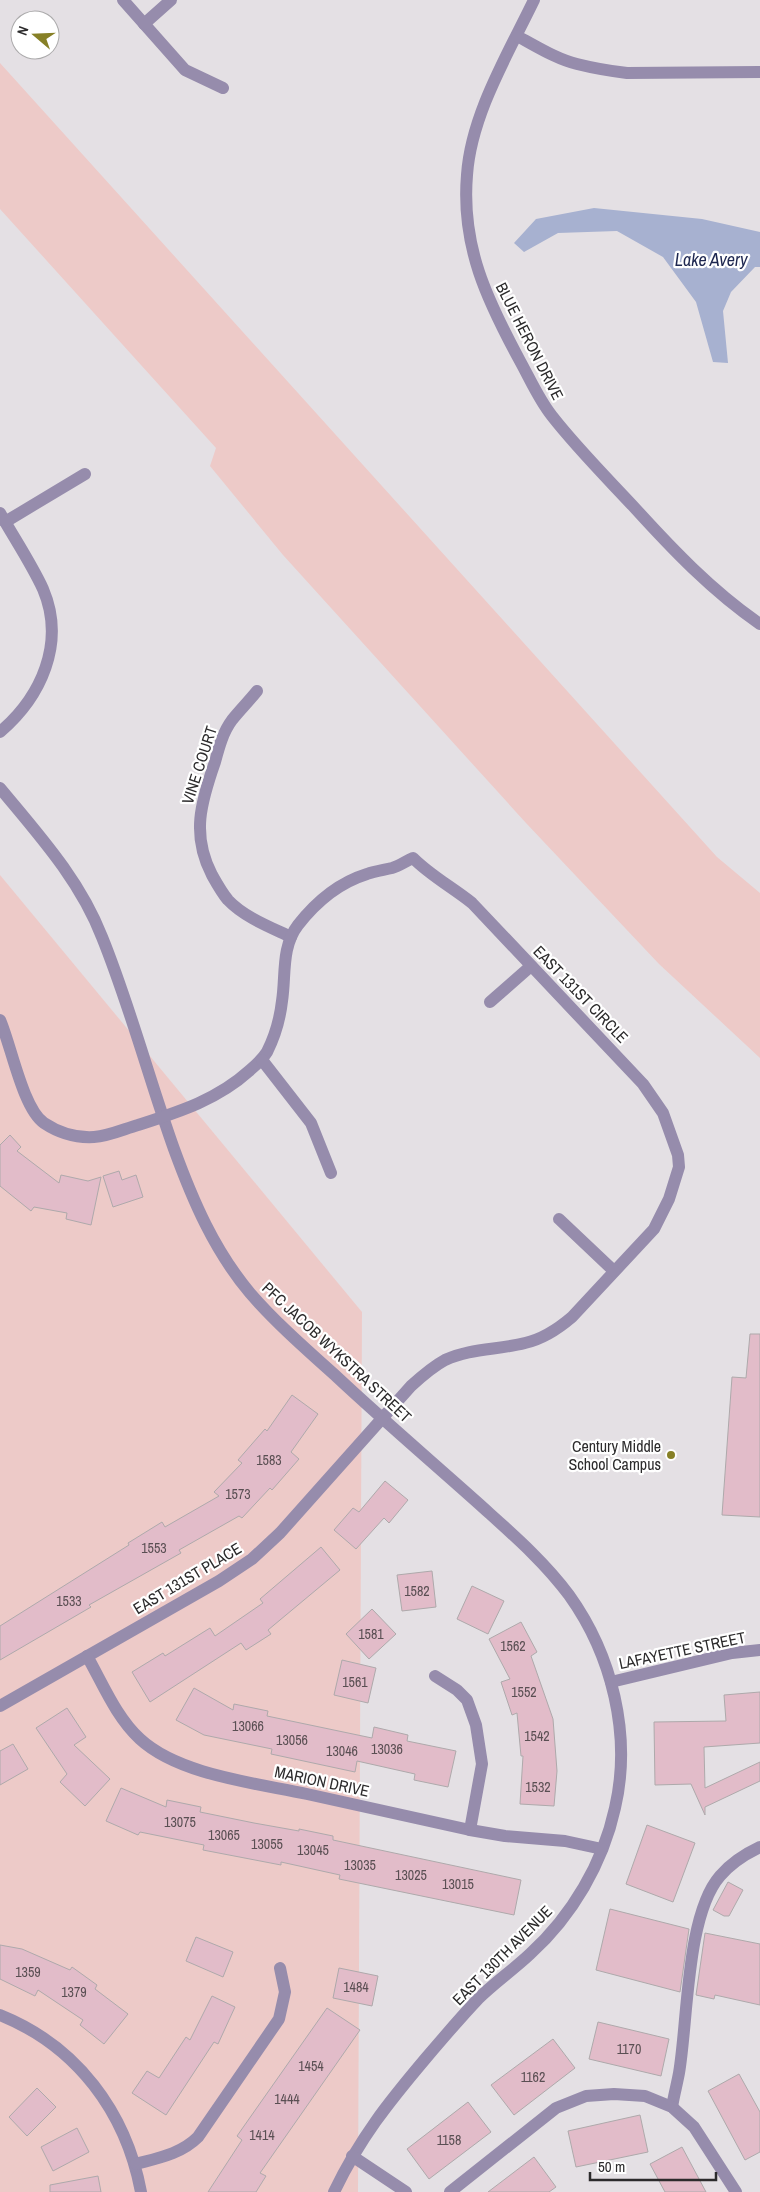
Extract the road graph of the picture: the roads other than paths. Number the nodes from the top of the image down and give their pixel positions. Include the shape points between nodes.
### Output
1 (123, 0) edge
2 (171, 0) edge
3 (534, 0) edge
4 (144, 24) junction
5 (517, 36) junction
6 (760, 72) edge
7 (223, 88) dead end
8 (85, 474) dead end
9 (3, 517) edge
10 (760, 624) edge
11 (257, 691) dead end
12 (0, 732) edge
13 (0, 788) edge
14 (290, 937) junction
15 (531, 966) junction
16 (490, 1002) dead end
17 (0, 1020) edge
18 (262, 1060) junction
19 (162, 1117) junction
20 (331, 1173) dead end
21 (559, 1220) dead end
22 (614, 1272) junction
23 (382, 1419) junction
24 (760, 1650) edge
25 (87, 1656) junction
26 (434, 1676) dead end
27 (611, 1682) junction
28 (0, 1706) edge
29 (470, 1830) junction
30 (760, 1847) edge
31 (602, 1849) junction
32 (280, 1968) dead end
33 (0, 2015) edge
34 (672, 2107) junction
35 (352, 2156) junction
36 (136, 2164) junction
37 (141, 2192) edge
38 (334, 2192) edge
39 (406, 2192) edge
40 (450, 2192) edge
41 (736, 2192) edge

1 - 4 street
2 - 4 street
3 - 5 street, BLUE HERON DRIVE
4 - 7 street via 185,70
5 - 6 street via 569,61 627,73
5 - 10 street, BLUE HERON DRIVE via 476,128 467,174 470,243 486,294 541,399 565,432 682,559
8 - 9 street
9 - 12 street via 43,590 51,643 40,685 26,706
11 - 14 street, VINE COURT via 224,734 200,808 201,846 207,865 229,901
13 - 19 street, PFC JACOB WYKSTRA STREET via 68,872 92,913 120,986
14 - 15 street, EAST 131ST CIRCLE via 314,905 341,885 413,858 429,874 472,902
14 - 18 street, EAST 131ST CIRCLE via 276,1030
15 - 16 street
15 - 22 street, EAST 131ST CIRCLE via 644,1084 663,1113 678,1155 678,1167 665,1210 650,1234
17 - 19 street, EAST 131ST CIRCLE via 33,1113 43,1123 67,1134 95,1137
18 - 19 street, EAST 131ST CIRCLE via 216,1096
18 - 20 street via 312,1123
19 - 23 street, PFC JACOB WYKSTRA STREET via 203,1223 249,1291 291,1336
21 - 22 street
22 - 23 street, EAST 131ST CIRCLE via 562,1326 524,1343 471,1351 441,1363 425,1373
23 - 25 street, EAST 131ST PLACE via 280,1533 252,1559
23 - 27 street, PFC JACOB WYKSTRA STREET via 511,1533 554,1576 586,1623
24 - 27 street, LAFAYETTE STREET via 732,1653
25 - 28 street, EAST 131ST PLACE
25 - 29 street, MARION DRIVE via 132,1731 161,1754 184,1765
26 - 29 street via 467,1700 478,1732 482,1764
27 - 31 street, EAST 130TH AVENUE via 618,1716 621,1766 615,1809
29 - 31 street, MARION DRIVE via 565,1841
30 - 34 street via 742,1856 719,1876 707,1896 698,1924
31 - 35 street, EAST 130TH AVENUE via 578,1898 556,1928 478,1999 391,2099
32 - 36 street via 285,1992 282,2012 268,2039 192,2143 173,2153
33 - 36 street via 44,2038 84,2073 117,2120
34 - 40 street via 645,2096 586,2096 556,2108
34 - 41 street via 694,2127
35 - 38 street, EAST 130TH AVENUE
35 - 39 street
36 - 37 street

